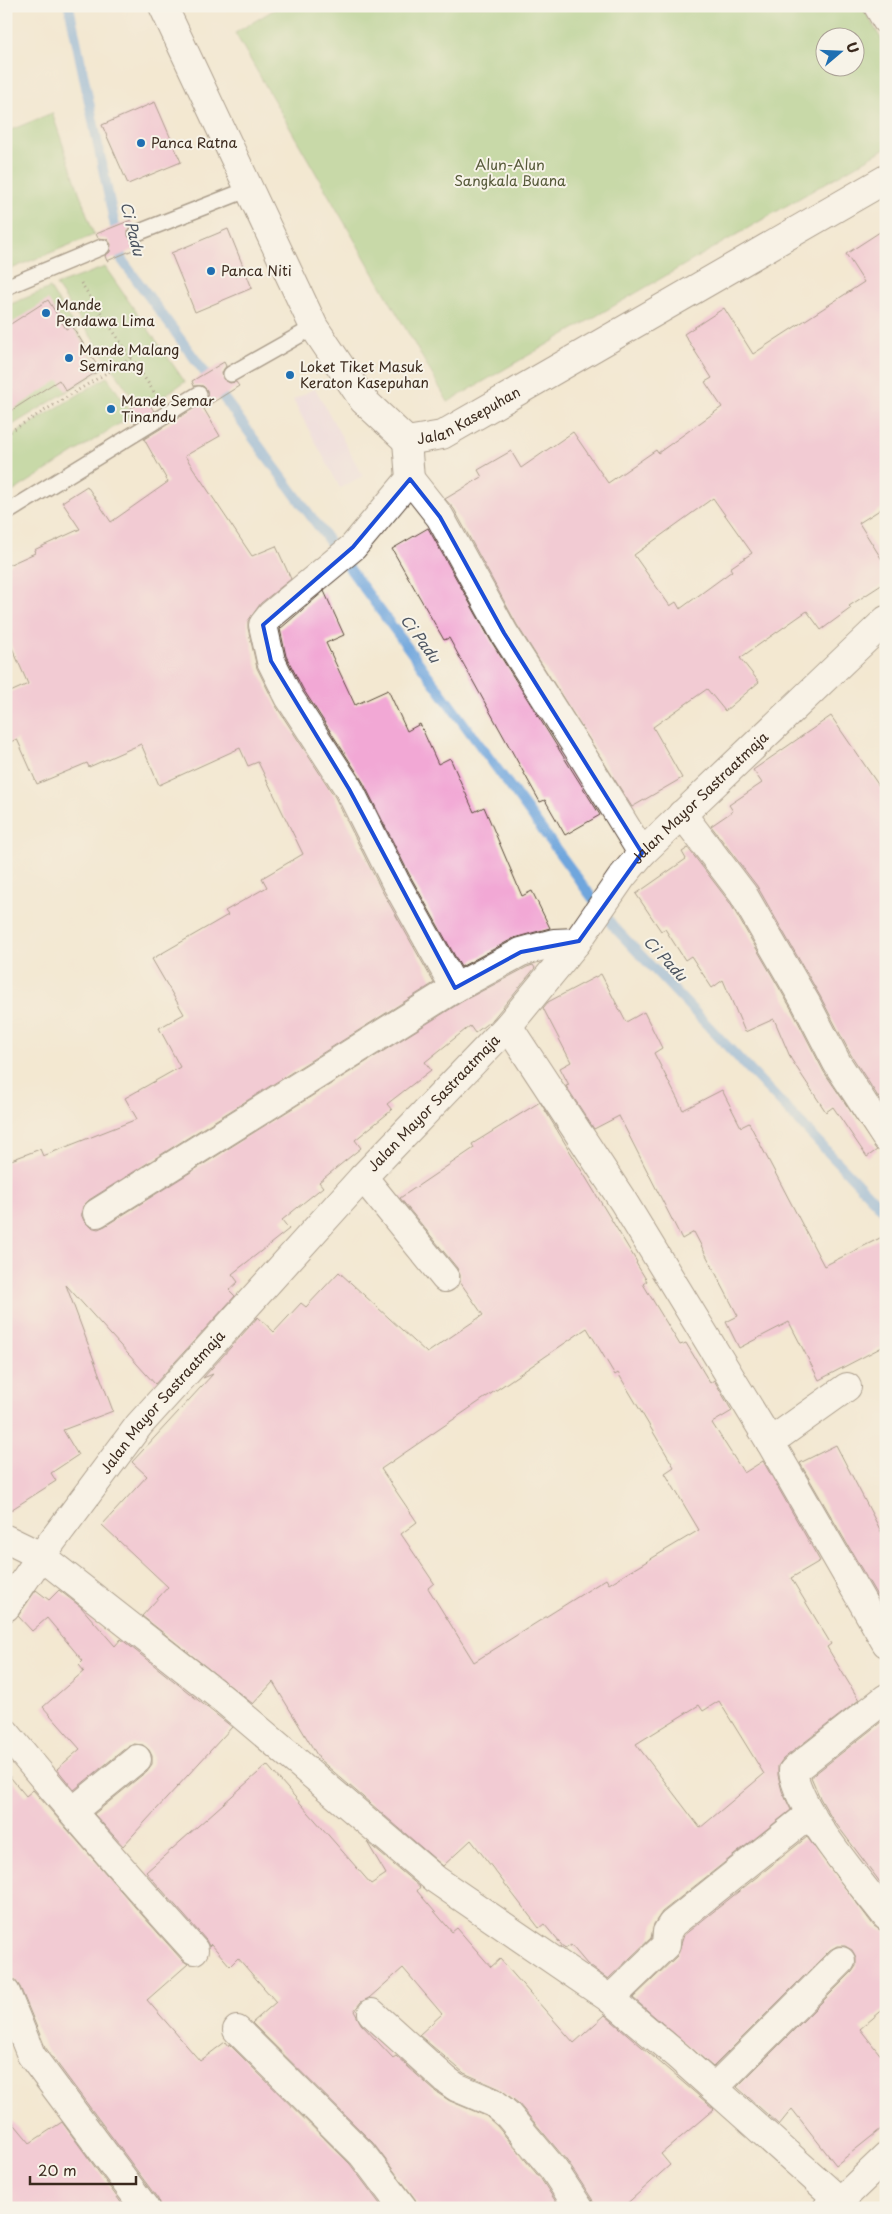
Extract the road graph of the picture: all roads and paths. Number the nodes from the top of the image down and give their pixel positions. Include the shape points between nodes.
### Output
1 (163, 6) edge
2 (878, 6) edge
3 (886, 20) edge
4 (886, 179) edge
5 (248, 189) junction
6 (136, 233) dead end
7 (102, 247) dead end
8 (76, 277) dead end
9 (6, 286) edge
10 (314, 327) junction
11 (131, 358) junction
12 (231, 374) dead end
13 (199, 394) dead end
14 (159, 399) dead end
15 (6, 434) edge
16 (407, 441) junction
17 (410, 479) junction
18 (6, 513) edge
19 (886, 620) edge
20 (682, 814) junction
21 (642, 853) junction
22 (578, 941) junction
23 (455, 988) junction
24 (508, 1026) junction
25 (886, 1138) edge
26 (363, 1177) junction
27 (96, 1213) dead end
28 (445, 1278) dead end
29 (847, 1387) dead end
30 (770, 1442) junction
31 (6, 1539) edge
32 (41, 1556) junction
33 (6, 1606) edge
34 (886, 1643) edge
35 (886, 1698) edge
36 (6, 1733) edge
37 (137, 1759) dead end
38 (73, 1811) junction
39 (810, 1814) junction
40 (886, 1916) edge
41 (194, 1950) dead end
42 (841, 1961) dead end
43 (6, 1993) edge
44 (610, 1999) junction
45 (372, 2013) dead end
46 (237, 2030) dead end
47 (714, 2088) junction
48 (886, 2157) edge
49 (834, 2204) edge
50 (145, 2208) edge
51 (403, 2208) edge
52 (579, 2208) edge

1 - 5 street, Jalan Kasepuhan
2 - 3 street
4 - 16 street, Jalan Kasepuhan via 442,435
5 - 6 lane
5 - 10 street, Jalan Kasepuhan
7 - 9 lane
8 - 11 path
10 - 12 lane
10 - 16 street, Jalan Kasepuhan via 363,400
11 - 14 path
11 - 15 path
13 - 18 lane
16 - 17 street
17 - 21 street via 440,517 504,633
17 - 23 street via 353,547 263,625 271,661 289,697 349,789 395,881
19 - 20 street, Jalan Mayor Sastraatmaja
20 - 21 street, Jalan Mayor Sastraatmaja
20 - 25 street via 743,894 837,1063
21 - 22 street, Jalan Mayor Sastraatmaja
22 - 23 street via 554,943 521,952
22 - 24 street, Jalan Mayor Sastraatmaja
23 - 27 street
24 - 26 street, Jalan Mayor Sastraatmaja
24 - 30 street via 624,1201
26 - 28 street
26 - 32 street, Jalan Mayor Sastraatmaja via 139,1424
29 - 30 street
30 - 34 street
31 - 32 street
32 - 33 street, Jalan Mayor Sastraatmaja
32 - 44 street via 223,1698 435,1879
35 - 39 street via 793,1771
36 - 38 street
37 - 38 street
38 - 41 street via 101,1847
39 - 40 street
39 - 44 street via 668,1928 666,1945
42 - 47 street
43 - 50 street via 31,2055
44 - 47 street
45 - 52 street via 456,2087 494,2104 508,2115 554,2170
46 - 51 street via 362,2154
47 - 49 street
48 - 49 street

